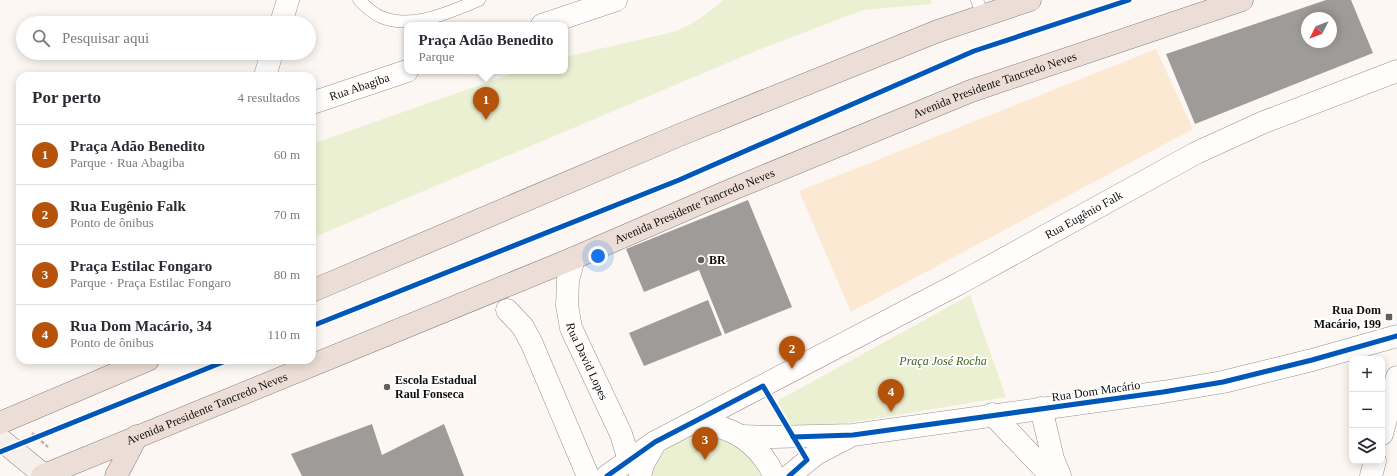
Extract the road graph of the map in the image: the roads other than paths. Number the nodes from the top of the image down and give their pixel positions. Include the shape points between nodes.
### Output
1 (288, 0) edge
2 (359, 0) edge
3 (479, 0) edge
4 (616, 0) edge
5 (1030, 0) edge
6 (1242, 0) edge
7 (980, 8) edge
8 (283, 16) edge
9 (551, 22) edge
10 (270, 60) edge
11 (1397, 71) edge
12 (267, 72) edge
13 (404, 72) edge
14 (316, 102) edge
15 (574, 258) junction
16 (316, 288) edge
17 (507, 310) dead end
18 (1397, 336) edge
19 (316, 363) edge
20 (139, 364) edge
21 (313, 364) edge
22 (1397, 377) edge
23 (1041, 408) junction
24 (992, 414) junction
25 (695, 422) junction
26 (0, 423) edge
27 (1384, 428) edge
28 (854, 434) junction
29 (136, 436) junction
30 (742, 436) junction
31 (5, 444) edge
32 (1374, 464) edge
33 (634, 468) edge
34 (44, 476) edge
35 (116, 476) edge
36 (588, 476) edge
37 (607, 476) edge
38 (773, 476) edge
39 (788, 476) edge
40 (1050, 476) edge
41 (1060, 476) edge
42 (1371, 476) edge

1 - 8 street
2 - 3 lane via 380,17 400,22 426,19
4 - 9 street
5 - 7 highway
6 - 15 highway, Avenida Presidente Tancredo Neves via 971,91
7 - 16 highway via 938,31 682,134
10 - 12 street
11 - 25 street, Rua Eugênio Falk via 1264,122 1196,153 960,283
13 - 14 street, Rua Abagiba
15 - 19 highway, Avenida Presidente Tancredo Neves
15 - 33 street, Rua David Lopes via 568,280 567,305 571,328 621,434
17 - 36 street via 523,327 532,344
18 - 23 street, Rua Dom Macário via 1224,382
20 - 26 highway
21 - 29 highway, Avenida Presidente Tancredo Neves
22 - 27 street
23 - 24 street, Rua Dom Macário
23 - 41 street via 1053,459
24 - 28 street, Rua Dom Macário
24 - 40 street
25 - 30 street via 718,426
25 - 33 street, Rua Eugênio Falk via 655,442
28 - 30 street, Rua Dom Macário via 773,438
28 - 39 street, Rua Dom Macário via 816,454
29 - 34 highway, Avenida Presidente Tancredo Neves
29 - 35 highway
30 - 38 street via 755,446 772,470
31 - 34 main road
32 - 42 street
33 - 37 street, Rua Eugênio Falk

